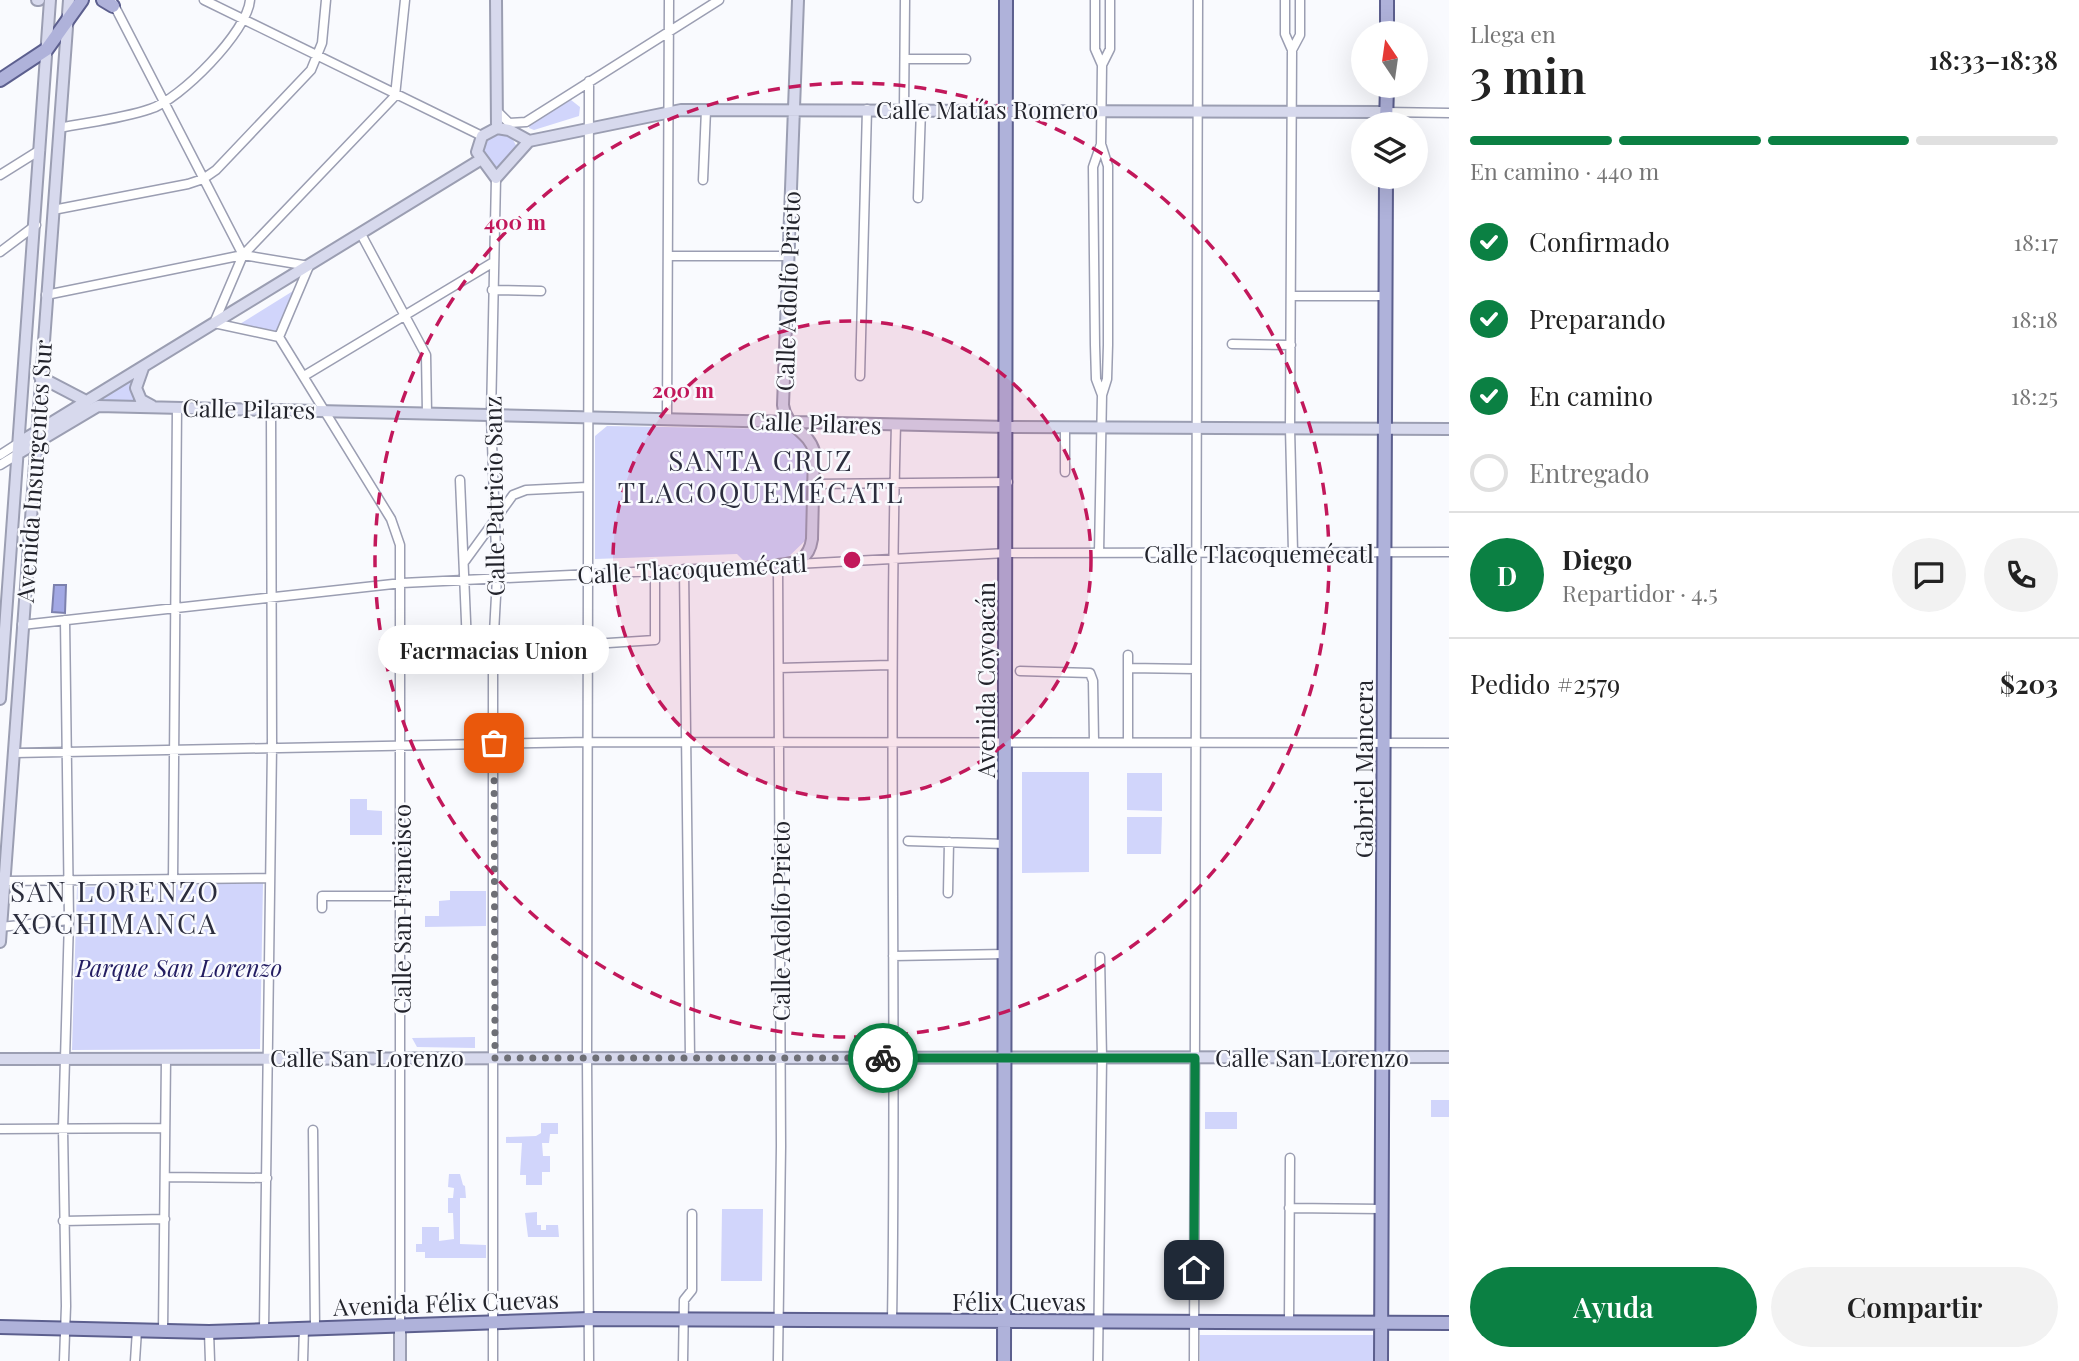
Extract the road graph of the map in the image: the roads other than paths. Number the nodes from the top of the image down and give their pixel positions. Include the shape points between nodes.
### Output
1 (50, 0) edge
2 (69, 0) edge
3 (83, 0) edge
4 (204, 0) edge
5 (250, 0) edge
6 (326, 0) edge
7 (405, 0) edge
8 (496, 0) edge
9 (669, 0) edge
10 (719, 0) edge
11 (798, 0) edge
12 (905, 0) edge
13 (1006, 0) edge
14 (1095, 0) edge
15 (1110, 0) edge
16 (1198, 0) edge
17 (1285, 0) edge
18 (1300, 0) edge
19 (1387, 0) edge
20 (109, 2) edge
21 (245, 20) junction
22 (68, 21) junction
23 (1387, 21) edge
24 (668, 33) junction
25 (47, 49) junction
26 (1292, 50) junction
27 (319, 58) junction
28 (905, 59) junction
29 (966, 59) dead end
30 (1102, 65) junction
31 (0, 79) edge
32 (589, 81) junction
33 (395, 96) junction
34 (164, 103) junction
35 (794, 108) junction
36 (867, 109) junction
37 (904, 109) junction
38 (921, 109) junction
39 (1006, 109) junction
40 (706, 110) junction
41 (1101, 110) junction
42 (497, 111) junction
43 (667, 111) junction
44 (1197, 111) junction
45 (1292, 111) junction
46 (1449, 113) edge
47 (1351, 115) edge
48 (1428, 115) edge
49 (589, 127) junction
50 (59, 128) junction
51 (496, 128) junction
52 (482, 136) junction
53 (529, 141) junction
54 (1101, 144) junction
55 (40, 150) junction
56 (480, 160) junction
57 (0, 175) edge
58 (496, 178) junction
59 (203, 179) junction
60 (703, 180) dead end
61 (1386, 189) edge
62 (1093, 197) junction
63 (1108, 197) junction
64 (918, 198) dead end
65 (53, 210) junction
66 (36, 225) junction
67 (360, 234) junction
68 (0, 252) edge
69 (243, 255) junction
70 (668, 256) junction
71 (787, 256) junction
72 (492, 263) junction
73 (309, 266) junction
74 (1094, 277) junction
75 (1108, 277) junction
76 (492, 290) junction
77 (541, 291) dead end
78 (46, 295) junction
79 (1291, 296) junction
80 (1386, 296) junction
81 (406, 315) junction
82 (214, 323) junction
83 (279, 337) junction
84 (1232, 344) dead end
85 (1095, 345) junction
86 (1108, 345) junction
87 (1291, 345) junction
88 (144, 367) junction
89 (303, 376) junction
90 (860, 376) dead end
91 (40, 377) junction
92 (1102, 395) junction
93 (86, 401) junction
94 (155, 407) junction
95 (177, 407) junction
96 (271, 409) junction
97 (324, 409) junction
98 (427, 413) junction
99 (491, 416) junction
100 (588, 418) junction
101 (667, 420) junction
102 (787, 420) junction
103 (896, 424) junction
104 (1007, 427) junction
105 (1065, 427) junction
106 (1101, 428) junction
107 (1198, 428) junction
108 (1290, 428) junction
109 (1385, 429) junction
110 (1449, 429) edge
111 (37, 437) junction
112 (19, 448) junction
113 (0, 455) edge
114 (0, 465) edge
115 (1065, 472) dead end
116 (460, 480) dead end
117 (1007, 482) junction
118 (894, 483) junction
119 (814, 484) junction
120 (587, 487) junction
121 (494, 518) junction
122 (809, 551) junction
123 (1293, 552) junction
124 (1384, 552) junction
125 (1449, 552) edge
126 (1007, 553) junction
127 (1099, 553) junction
128 (1196, 553) junction
129 (893, 558) junction
130 (465, 561) junction
131 (814, 562) junction
132 (796, 564) junction
133 (778, 565) junction
134 (655, 569) junction
135 (684, 569) junction
136 (587, 572) junction
137 (497, 578) junction
138 (466, 579) junction
139 (402, 583) junction
140 (272, 597) junction
141 (174, 606) junction
142 (65, 620) junction
143 (22, 625) junction
144 (588, 643) junction
145 (493, 651) junction
146 (468, 652) junction
147 (1128, 655) dead end
148 (890, 665) junction
149 (468, 668) dead end
150 (779, 668) junction
151 (1128, 668) junction
152 (1196, 669) junction
153 (1020, 671) dead end
154 (0, 699) edge
155 (890, 741) junction
156 (1006, 741) junction
157 (1094, 741) junction
158 (1128, 741) junction
159 (1196, 741) junction
160 (589, 742) junction
161 (686, 742) junction
162 (779, 742) junction
163 (1384, 742) junction
164 (494, 743) junction
165 (1449, 743) edge
166 (402, 745) junction
167 (272, 746) junction
168 (172, 748) junction
169 (65, 752) junction
170 (14, 753) junction
171 (908, 841) dead end
172 (949, 842) junction
173 (1006, 844) junction
174 (270, 878) junction
175 (173, 880) junction
176 (5, 881) junction
177 (68, 883) junction
178 (948, 893) dead end
179 (401, 896) junction
180 (321, 908) dead end
181 (69, 920) junction
182 (1, 927) edge
183 (0, 942) edge
184 (1006, 954) junction
185 (893, 956) junction
186 (1100, 957) dead end
187 (400, 1056) junction
188 (268, 1057) junction
189 (1382, 1057) junction
190 (1449, 1057) edge
191 (166, 1058) junction
192 (495, 1058) junction
193 (587, 1058) junction
194 (781, 1058) junction
195 (896, 1058) junction
196 (1006, 1058) junction
197 (1102, 1058) junction
198 (1195, 1058) junction
199 (0, 1059) edge
200 (690, 1059) junction
201 (65, 1060) junction
202 (165, 1128) junction
203 (0, 1129) edge
204 (63, 1129) junction
205 (313, 1130) dead end
206 (1290, 1158) dead end
207 (165, 1177) junction
208 (267, 1178) junction
209 (1289, 1208) junction
210 (1382, 1209) junction
211 (692, 1214) dead end
212 (165, 1219) junction
213 (63, 1221) junction
214 (589, 1319) junction
215 (683, 1320) junction
216 (494, 1321) junction
217 (778, 1321) junction
218 (892, 1321) junction
219 (1004, 1322) junction
220 (1098, 1322) junction
221 (1449, 1322) edge
222 (400, 1323) junction
223 (1194, 1323) junction
224 (1289, 1323) junction
225 (1381, 1323) junction
226 (0, 1327) edge
227 (309, 1327) junction
228 (65, 1328) junction
229 (264, 1329) junction
230 (137, 1330) junction
231 (163, 1331) junction
232 (209, 1332) junction
233 (64, 1361) edge
234 (135, 1361) edge
235 (210, 1361) edge
236 (303, 1361) edge
237 (400, 1361) edge
238 (493, 1361) edge
239 (589, 1361) edge
240 (683, 1361) edge
241 (778, 1361) edge
242 (1004, 1361) edge
243 (1098, 1361) edge
244 (1194, 1361) edge
245 (1381, 1361) edge

1 - 25 street, Avenida Insurgentes Sur
2 - 22 street, Avenida Insurgentes Sur
3 - 22 main road
4 - 21 street
5 - 21 street
6 - 27 street
7 - 33 street
8 - 42 street
9 - 24 street
10 - 24 street
11 - 35 street, Calle Adolfo Prieto
12 - 28 street
13 - 39 main road, Avenida Coyoacán
14 - 30 street via 1095,49
15 - 30 street via 1110,49
16 - 44 street
17 - 26 street via 1285,34
18 - 26 street via 1300,34
19 - 23 main road
20 - 34 street
21 - 27 street
21 - 34 street via 177,95
22 - 25 main road
22 - 50 street, Avenida Insurgentes Sur
24 - 32 street
24 - 43 street
25 - 31 main road
25 - 55 street, Avenida Insurgentes Sur
26 - 45 street
27 - 33 street
27 - 59 street
28 - 29 street
28 - 37 street
30 - 41 street
32 - 42 street via 526,122 509,123
32 - 49 street
33 - 52 street
33 - 69 street
34 - 50 street via 150,110
34 - 59 street
35 - 36 street, Calle Matías Romero
35 - 40 street, Calle Matías Romero
35 - 71 street, Calle Adolfo Prieto
36 - 37 street, Calle Matías Romero
36 - 90 street
37 - 38 street, Calle Matías Romero
38 - 39 street, Calle Matías Romero
38 - 64 street
39 - 41 street, Calle Matías Romero
39 - 104 main road, Avenida Coyoacán
40 - 43 street, Calle Matías Romero
40 - 60 street
41 - 44 street, Calle Matías Romero
41 - 54 street
42 - 51 street
43 - 49 street, Calle Matías Romero
43 - 70 street
44 - 45 street, Calle Matías Romero
44 - 107 street
45 - 47 street, Calle Matías Romero
45 - 79 street
46 - 48 street, Calle Matías Romero
49 - 53 street, Calle Matías Romero
49 - 100 street
50 - 65 street, Avenida Insurgentes Sur
51 - 52 street
51 - 53 street
52 - 56 street
53 - 58 street
54 - 62 street via 1093,167
54 - 63 street via 1108,166
55 - 57 street
55 - 66 street, Avenida Insurgentes Sur
56 - 58 street
56 - 67 street
58 - 72 street, Calle Patricio Sanz
59 - 65 street
59 - 69 street
61 - 80 main road, Gabriel Mancera
62 - 63 street
62 - 74 street
63 - 75 street
65 - 78 street, Avenida Insurgentes Sur
66 - 68 street
66 - 112 street, Avenida Insurgentes Sur
67 - 73 street
67 - 81 street
69 - 73 street
69 - 78 street
69 - 82 street
70 - 71 street
70 - 101 street
71 - 102 street, Calle Adolfo Prieto via 783,405
72 - 76 street, Calle Patricio Sanz
72 - 81 street
73 - 82 street
73 - 83 street
74 - 75 street
74 - 85 street
75 - 86 street
76 - 77 street
76 - 99 street, Calle Patricio Sanz
78 - 91 street, Avenida Insurgentes Sur
79 - 80 street
79 - 87 street
80 - 109 main road, Gabriel Mancera
81 - 89 street
81 - 98 street via 426,355
82 - 83 street
82 - 88 street
83 - 89 street, Calle San Francisco
84 - 87 street
85 - 86 street
85 - 92 street via 1096,379
86 - 92 street
87 - 108 street
88 - 93 street
88 - 94 street via 136,388 141,400
89 - 97 street, Calle San Francisco
91 - 93 street
91 - 111 street, Avenida Insurgentes Sur
92 - 106 street
93 - 111 street
94 - 95 street, Calle Pilares
94 - 111 street, Calle Pilares via 98,406
95 - 96 street, Calle Pilares
95 - 141 street
96 - 97 street, Calle Pilares
96 - 140 street
97 - 98 street, Calle Pilares
97 - 139 street, Calle San Francisco via 391,519 400,545
98 - 99 street, Calle Pilares
99 - 100 street, Calle Pilares
99 - 121 street, Calle Patricio Sanz
100 - 101 street, Calle Pilares
100 - 120 street
101 - 102 street, Calle Pilares
102 - 103 street, Calle Pilares
102 - 119 street, Calle Adolfo Prieto via 812,444
103 - 104 street, Calle Pilares
103 - 118 street
104 - 105 street, Calle Pilares
104 - 117 main road, Avenida Coyoacán
105 - 106 street, Calle Pilares
105 - 115 street
106 - 107 street, Calle Pilares
106 - 127 street
107 - 108 street, Calle Pilares
107 - 128 street
108 - 109 street, Calle Pilares
108 - 123 street
109 - 110 street, Calle Pilares
109 - 124 main road, Gabriel Mancera
111 - 112 street
111 - 143 street, Avenida Insurgentes Sur
112 - 113 street
112 - 114 street
112 - 154 street, Avenida Insurgentes Sur
116 - 130 street
117 - 118 street
117 - 126 main road, Avenida Coyoacán
118 - 119 street
118 - 129 street
119 - 122 street, Calle Adolfo Prieto
120 - 121 street via 519,492 509,497
120 - 136 street
121 - 130 street
121 - 137 street, Calle Patricio Sanz
122 - 131 street
122 - 132 street
123 - 124 street, Calle Tlacoquemécatl
123 - 128 street, Calle Tlacoquemécatl
124 - 125 street, Calle Tlacoquemécatl
124 - 163 main road, Gabriel Mancera
126 - 127 street, Calle Tlacoquemécatl
126 - 129 street, Calle Tlacoquemécatl
126 - 156 main road, Avenida Coyoacán
127 - 128 street, Calle Tlacoquemécatl
128 - 152 street
129 - 131 street, Calle Tlacoquemécatl
129 - 148 street
130 - 138 street
131 - 132 street, Calle Tlacoquemécatl
132 - 133 street, Calle Tlacoquemécatl
133 - 135 street, Calle Tlacoquemécatl
133 - 150 street, Calle Adolfo Prieto
134 - 135 street, Calle Tlacoquemécatl
134 - 136 street, Calle Tlacoquemécatl
134 - 144 street via 655,640
135 - 161 street
136 - 137 street, Calle Tlacoquemécatl
136 - 144 street
137 - 138 street, Calle Tlacoquemécatl
137 - 145 street, Calle Patricio Sanz
138 - 139 street, Calle Tlacoquemécatl
138 - 146 street
139 - 140 street, Calle Tlacoquemécatl
139 - 166 street, Calle San Francisco
140 - 141 street, Calle Tlacoquemécatl
140 - 167 street
141 - 142 street, Calle Tlacoquemécatl
141 - 168 street
142 - 143 street, Calle Tlacoquemécatl
142 - 169 street
143 - 170 street, Avenida Insurgentes Sur
144 - 145 street
144 - 160 street
145 - 146 street
145 - 164 street, Calle Patricio Sanz
146 - 149 street
147 - 151 street
148 - 150 street
148 - 155 street
150 - 162 street, Calle Adolfo Prieto
151 - 152 street
151 - 158 street
152 - 159 street
153 - 157 street via 1090,673
155 - 156 street
155 - 162 street
155 - 185 street
156 - 157 street
156 - 173 main road, Avenida Coyoacán
157 - 158 street
158 - 159 street
159 - 163 street
159 - 198 street
160 - 161 street
160 - 164 street
160 - 193 street
161 - 162 street
161 - 200 street
162 - 194 street, Calle Adolfo Prieto
163 - 165 street
163 - 189 main road, Gabriel Mancera
164 - 166 street
164 - 192 street, Calle Patricio Sanz
166 - 167 street
166 - 179 street, Calle San Francisco
167 - 168 street
167 - 174 street
168 - 169 street
168 - 175 street
169 - 170 street
169 - 177 street
170 - 176 street, Avenida Insurgentes Sur
171 - 172 street
172 - 173 street
172 - 178 street
173 - 184 main road, Avenida Coyoacán
174 - 175 street
174 - 188 street
175 - 177 street
176 - 177 street
176 - 182 street, Avenida Insurgentes Sur
177 - 181 street
179 - 180 street via 322,896
179 - 187 street, Calle San Francisco
181 - 182 street
181 - 201 street
182 - 183 street, Avenida Insurgentes Sur
184 - 185 street
184 - 196 main road, Avenida Coyoacán
185 - 195 street
186 - 197 street
187 - 188 street, Calle San Lorenzo
187 - 192 street, Calle San Lorenzo
187 - 222 street, Calle San Francisco
188 - 191 street, Calle San Lorenzo
188 - 208 street
189 - 190 street, Calle San Lorenzo
189 - 198 street, Calle San Lorenzo
189 - 210 main road, Gabriel Mancera
191 - 201 street, Calle San Lorenzo
191 - 202 street
192 - 193 street, Calle San Lorenzo
192 - 216 street, Calle Patricio Sanz
193 - 200 street, Calle San Lorenzo
193 - 214 street
194 - 195 street, Calle San Lorenzo
194 - 200 street, Calle San Lorenzo
194 - 217 street, Calle Adolfo Prieto
195 - 196 street, Calle San Lorenzo
195 - 218 street
196 - 197 street, Calle San Lorenzo
196 - 219 main road, Avenida Coyoacán
197 - 198 street, Calle San Lorenzo
197 - 220 street
198 - 223 street
199 - 201 street, Calle San Lorenzo
201 - 204 street
202 - 204 street
202 - 207 street
203 - 204 street
204 - 213 street
205 - 227 street
206 - 209 street
207 - 208 street
207 - 212 street
208 - 229 street
209 - 210 street
209 - 224 street
210 - 225 main road, Gabriel Mancera
211 - 215 street via 692,1290 684,1300
212 - 213 street
212 - 231 street
213 - 228 street
214 - 215 main road, Félix Cuevas
214 - 216 main road, Avenida Félix Cuevas
214 - 239 street
215 - 217 main road, Félix Cuevas
215 - 240 street
216 - 222 main road, Avenida Félix Cuevas
216 - 238 street, Calle Patricio Sanz
217 - 218 main road, Félix Cuevas
217 - 241 street, Calle Adolfo Prieto
218 - 219 main road, Félix Cuevas
219 - 220 main road, Félix Cuevas
219 - 242 main road, Avenida Coyoacán
220 - 223 main road, Félix Cuevas
220 - 243 street
221 - 225 main road, Félix Cuevas
222 - 227 main road, Avenida Félix Cuevas
222 - 237 street, Calle San Francisco
223 - 224 main road, Félix Cuevas
223 - 244 street
224 - 225 main road, Félix Cuevas
225 - 245 main road, Gabriel Mancera
226 - 228 main road
227 - 229 main road
227 - 236 street
228 - 230 main road
228 - 233 street
229 - 232 main road
230 - 231 main road
230 - 234 street
231 - 232 main road
232 - 235 street

